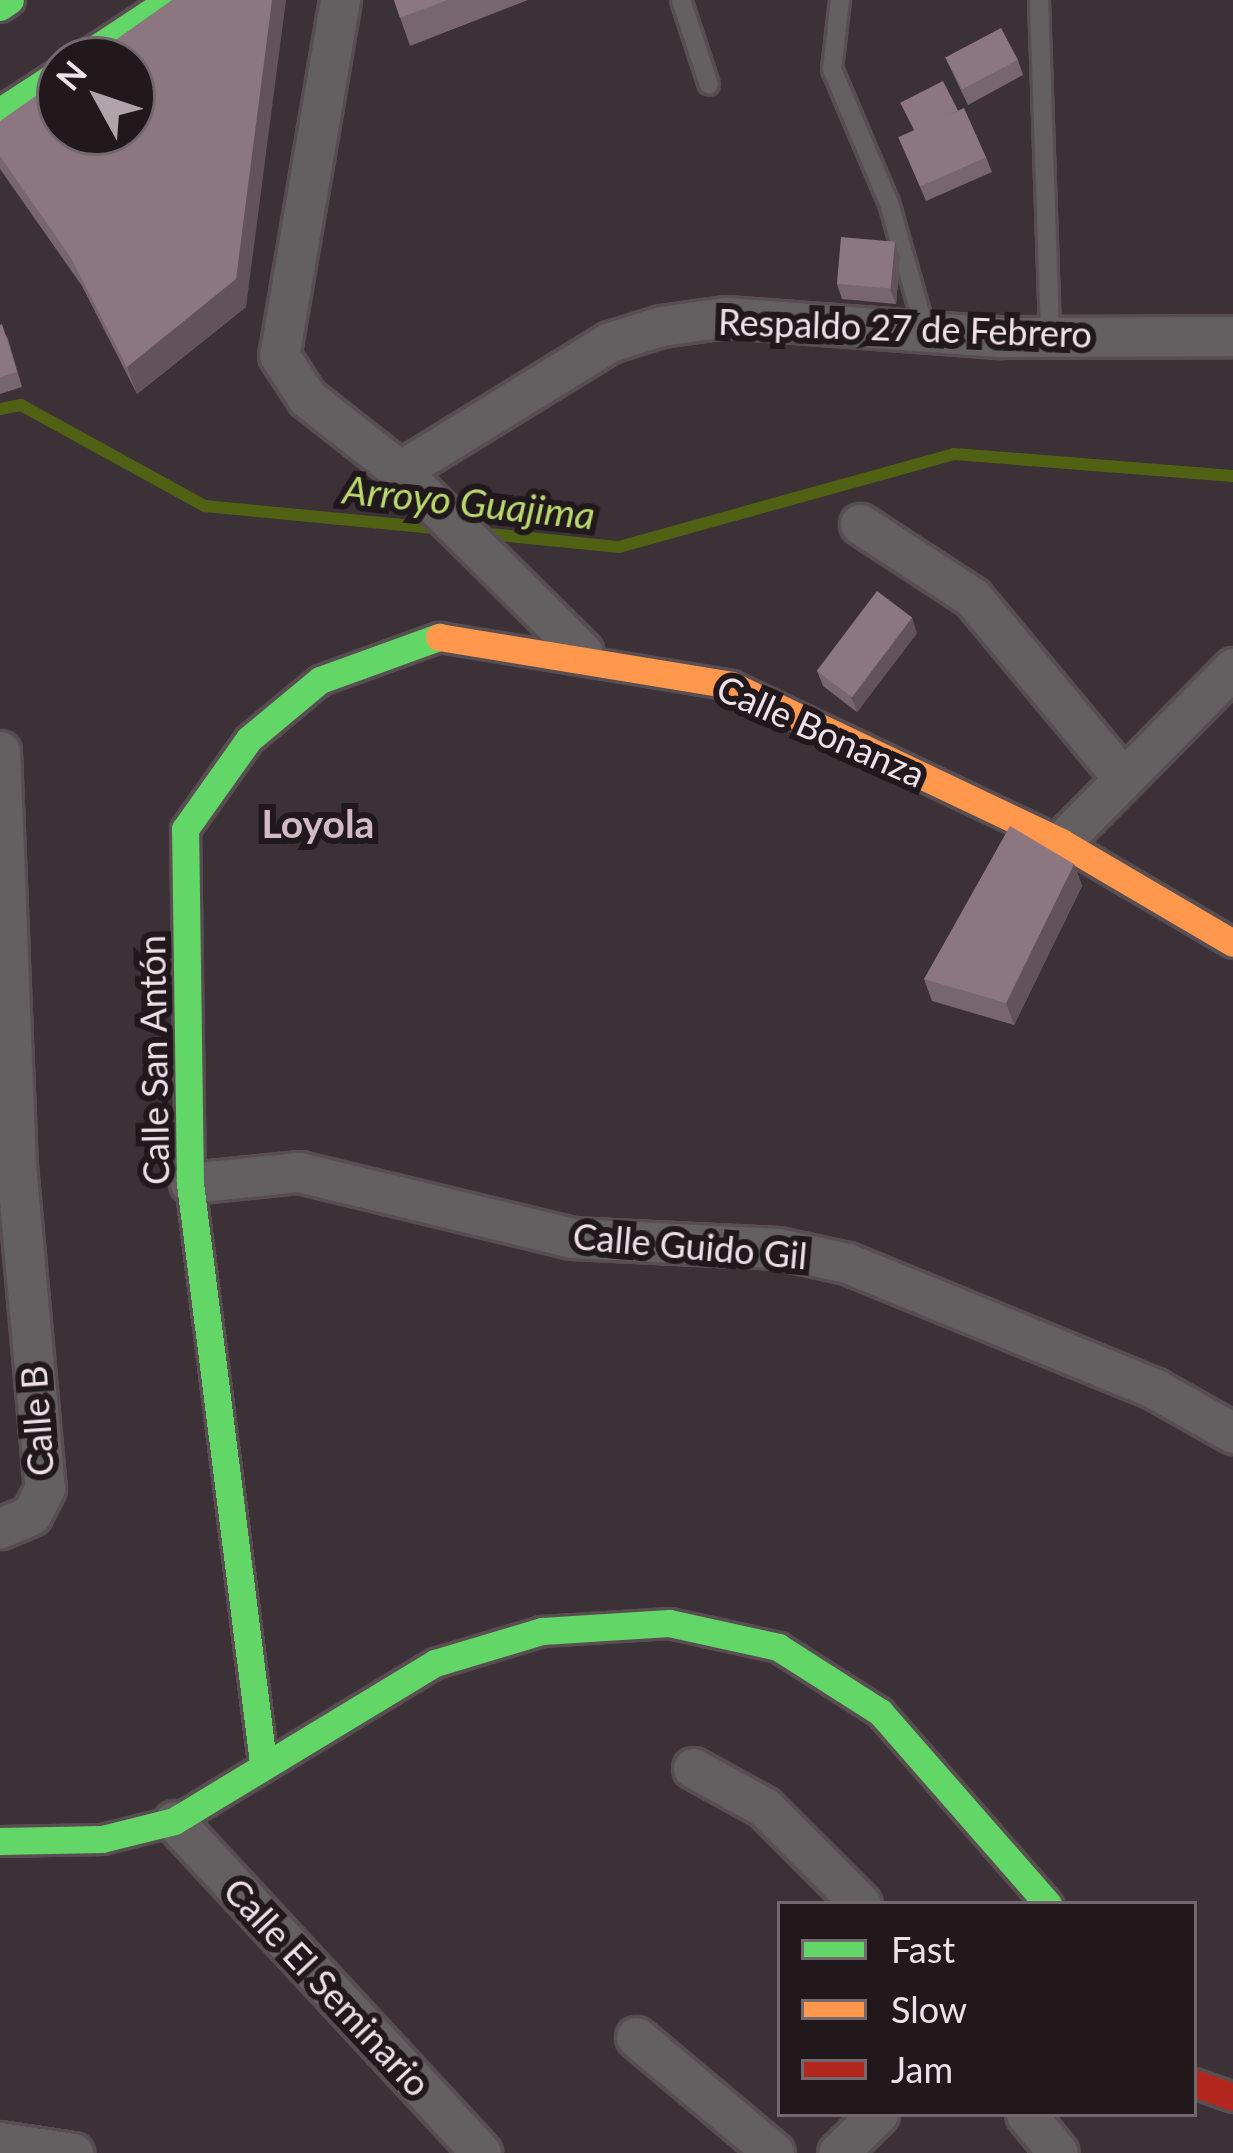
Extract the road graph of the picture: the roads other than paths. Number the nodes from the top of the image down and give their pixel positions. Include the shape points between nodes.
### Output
1 (10, 0) edge
2 (169, 0) edge
3 (340, 0) edge
4 (681, 0) edge
5 (840, 0) edge
6 (1039, 0) edge
7 (0, 7) edge
8 (114, 36) edge
9 (709, 86) dead end
10 (36, 88) edge
11 (0, 111) edge
12 (926, 334) junction
13 (1049, 335) junction
14 (1233, 336) edge
15 (400, 471) junction
16 (860, 524) dead end
17 (583, 652) junction
18 (1233, 668) edge
19 (0, 751) edge
20 (1123, 778) junction
21 (1061, 842) junction
22 (1233, 943) edge
23 (8, 1167) edge
24 (190, 1184) junction
25 (1233, 1433) edge
26 (15, 1521) edge
27 (263, 1762) junction
28 (693, 1768) dead end
29 (173, 1821) junction
30 (0, 1840) edge
31 (858, 1901) edge
32 (1045, 1901) edge
33 (636, 2037) dead end
34 (1197, 2084) edge
35 (1233, 2097) edge
36 (875, 2117) edge
37 (1028, 2117) edge
38 (18, 2144) edge
39 (73, 2153) edge
40 (481, 2153) edge
41 (774, 2153) edge
42 (838, 2153) edge
43 (1058, 2153) edge

1 - 7 street
2 - 8 street
3 - 15 street via 279,355 307,398
4 - 9 lane
5 - 12 lane via 832,69 889,203
6 - 13 lane
10 - 11 street
12 - 13 street, Respaldo 27 de Febrero
12 - 15 street, Respaldo 27 de Febrero via 726,317 661,326 610,343
13 - 14 street, Respaldo 27 de Febrero
15 - 17 street
16 - 20 street via 972,597
17 - 21 street, Calle Bonanza via 731,685
17 - 24 street, Calle San Antón via 424,635 320,680 208,783 185,829
18 - 20 street
19 - 23 street, Calle B
20 - 21 street
21 - 22 street, Calle Bonanza
23 - 26 street, Calle B via 45,1488
24 - 25 street, Calle Guido Gil via 299,1172 572,1238 778,1248 847,1263 1155,1389
24 - 27 street, Calle San Antón
27 - 29 street
27 - 32 street via 435,1663 542,1631 669,1623 778,1647 880,1712
28 - 31 street via 764,1807
29 - 30 street via 102,1839
29 - 40 street, Calle El Seminario
33 - 41 street
34 - 35 street
36 - 42 street
37 - 43 street
38 - 39 street

